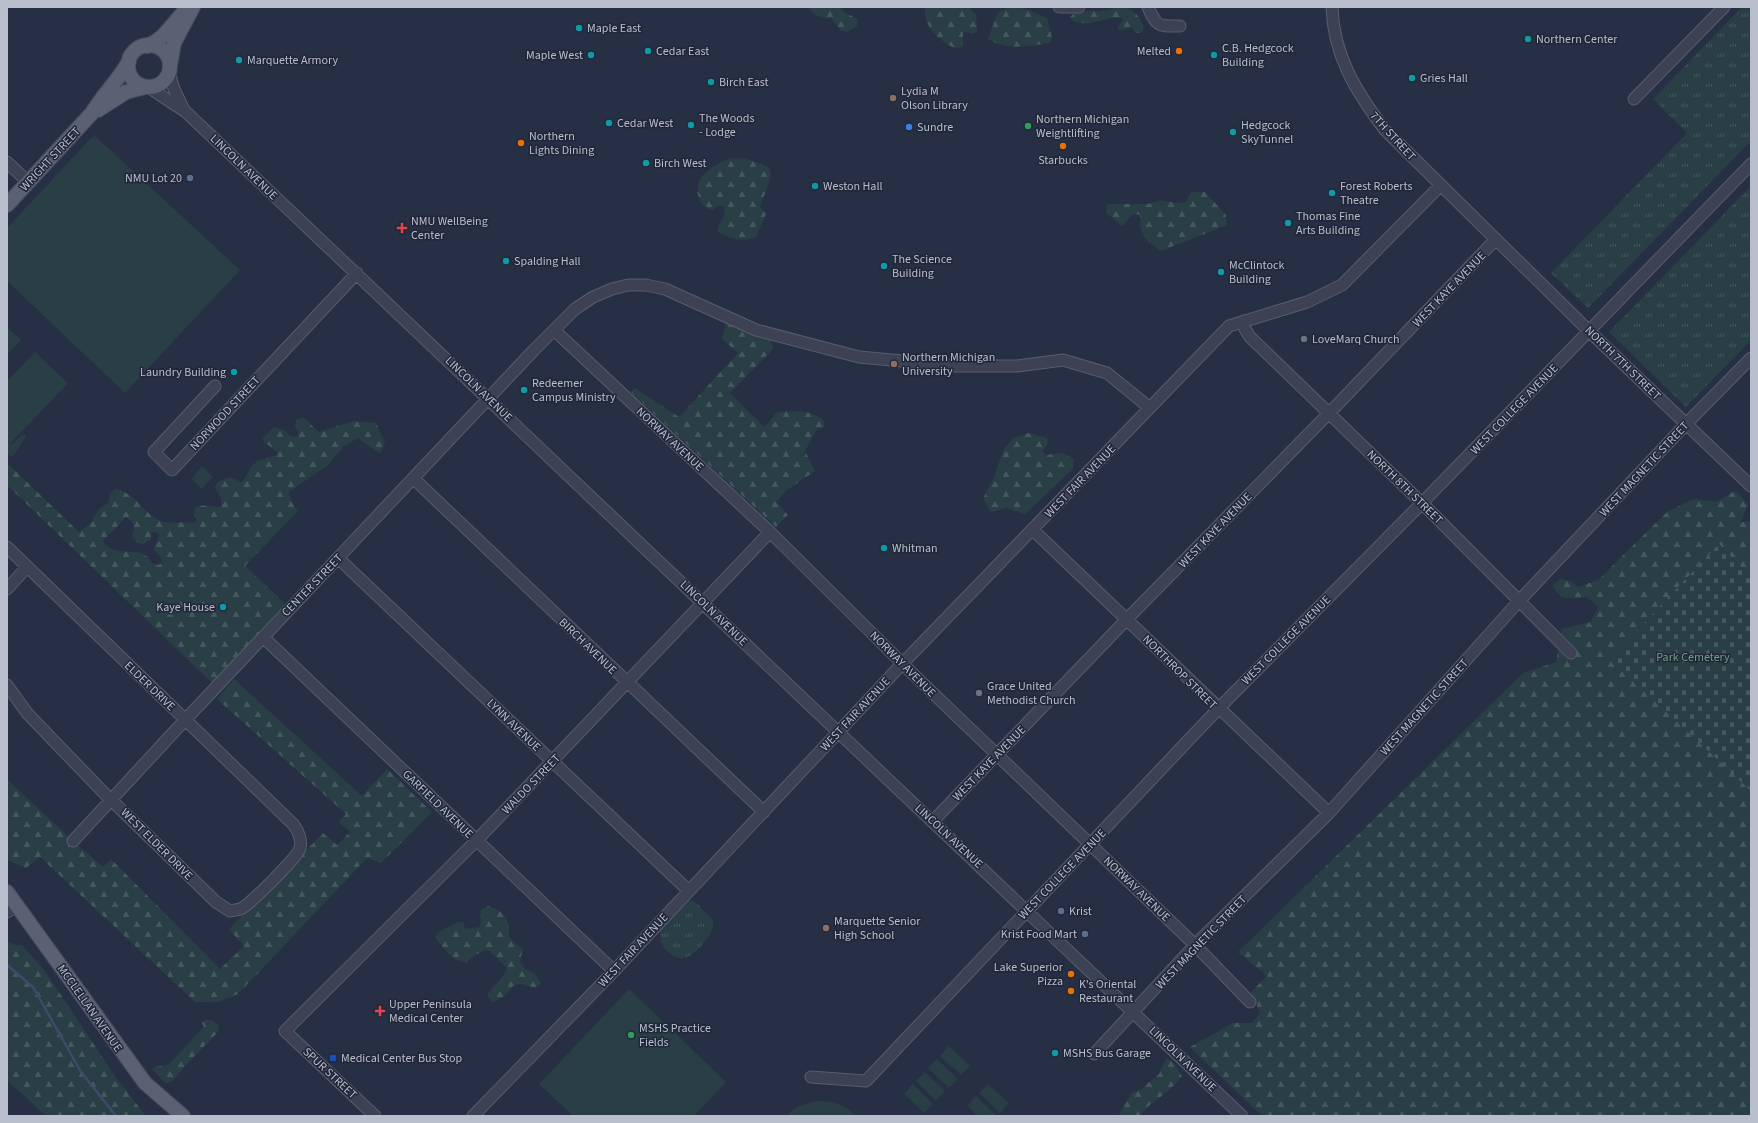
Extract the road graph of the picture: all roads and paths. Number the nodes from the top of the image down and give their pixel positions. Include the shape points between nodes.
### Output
1 (192, 7) edge
2 (1059, 7) edge
3 (1080, 7) edge
4 (1148, 7) edge
5 (1332, 7) edge
6 (1724, 7) edge
7 (1180, 26) dead end
8 (147, 46) junction
9 (129, 61) junction
10 (169, 70) junction
11 (146, 87) junction
12 (1634, 99) dead end
13 (185, 110) junction
14 (92, 113) junction
15 (7, 162) edge
16 (1751, 164) edge
17 (28, 182) junction
18 (1441, 185) junction
19 (7, 205) edge
20 (1496, 239) junction
21 (357, 273) junction
22 (1244, 321) junction
23 (554, 330) junction
24 (1589, 331) junction
25 (1751, 358) edge
26 (215, 386) dead end
27 (488, 397) junction
28 (1150, 408) junction
29 (1330, 413) junction
30 (1686, 424) junction
31 (413, 478) junction
32 (1751, 486) edge
33 (1422, 504) junction
34 (1033, 530) junction
35 (770, 532) junction
36 (7, 547) edge
37 (338, 558) junction
38 (27, 567) junction
39 (7, 589) edge
40 (1519, 601) junction
41 (703, 602) junction
42 (1127, 619) junction
43 (263, 637) junction
44 (1571, 653) dead end
45 (902, 664) junction
46 (627, 683) junction
47 (7, 685) edge
48 (1218, 709) junction
49 (185, 720) junction
50 (838, 732) junction
51 (996, 755) junction
52 (553, 762) junction
53 (112, 799) junction
54 (764, 812) junction
55 (1328, 813) junction
56 (933, 821) junction
57 (294, 825) joint
58 (73, 841) dead end
59 (476, 841) junction
60 (1091, 845) junction
61 (7, 892) edge
62 (689, 892) junction
63 (12, 909) edge
64 (1027, 910) junction
65 (1195, 945) junction
66 (614, 971) junction
67 (1250, 1002) dead end
68 (1134, 1013) junction
69 (285, 1031) joint
70 (1094, 1054) dead end
71 (811, 1077) dead end
72 (183, 1116) edge
73 (375, 1116) edge
74 (473, 1116) edge
75 (1242, 1116) edge

1 - 8 main road via 183,13 164,36
1 - 10 main road via 174,44
2 - 3 street
4 - 7 street via 1155,22 1163,26
5 - 18 street, 7TH STREET via 1332,21 1345,67 1367,106 1385,130
6 - 12 street
8 - 9 main road via 136,50
8 - 10 main road via 160,48 164,52 168,57
9 - 11 main road via 132,79
9 - 14 main road, WRIGHT STREET via 122,75
10 - 11 main road via 160,84
10 - 13 street, LINCOLN AVENUE via 174,89
11 - 13 street, LINCOLN AVENUE
11 - 14 main road, WRIGHT STREET via 126,92
13 - 21 street, LINCOLN AVENUE
14 - 17 main road, WRIGHT STREET
15 - 17 street
16 - 24 street, WEST COLLEGE AVENUE
17 - 19 main road, WRIGHT STREET
18 - 20 street, 7TH STREET
18 - 22 street, WEST FAIR AVENUE via 1342,284 1307,302
20 - 24 street, NORTH 7TH STREET
20 - 29 street, WEST KAYE AVENUE
21 - 26 street, NORWOOD STREET via 172,470 154,452
21 - 27 street, LINCOLN AVENUE
22 - 28 street, WEST FAIR AVENUE via 1228,326
22 - 29 street, NORTH 8TH STREET via 1250,337
23 - 27 street, CENTER STREET
23 - 28 street, CENTER STREET via 575,309 593,297 612,289 646,286 665,289 756,330 859,357 956,366 1017,366 1063,360 1107,373
23 - 35 street, NORWAY AVENUE
24 - 30 street, NORTH 7TH STREET
24 - 33 street, WEST COLLEGE AVENUE
25 - 30 street, WEST MAGNETIC STREET
27 - 31 street, CENTER STREET
27 - 41 street, LINCOLN AVENUE
28 - 34 street, WEST FAIR AVENUE
29 - 33 street, NORTH 8TH STREET
29 - 42 street, WEST KAYE AVENUE
30 - 32 street, NORTH 7TH STREET
30 - 40 street, WEST MAGNETIC STREET
31 - 37 street, CENTER STREET
31 - 46 street, BIRCH AVENUE
33 - 40 street, NORTH 8TH STREET
33 - 48 street, WEST COLLEGE AVENUE
34 - 42 street, NORTHROP STREET
34 - 45 street, WEST FAIR AVENUE
35 - 41 street, WALDO STREET
35 - 45 street, NORWAY AVENUE
36 - 38 street, ELDER DRIVE
37 - 43 street, CENTER STREET
37 - 52 street, LYNN AVENUE
38 - 39 street
38 - 49 street, ELDER DRIVE
40 - 44 street, NORTH 8TH STREET
40 - 55 street, WEST MAGNETIC STREET
41 - 46 street, WALDO STREET
41 - 50 street, LINCOLN AVENUE
42 - 48 street, NORTHROP STREET
42 - 51 street, WEST KAYE AVENUE
43 - 49 street, CENTER STREET
43 - 59 street, GARFIELD AVENUE
45 - 50 street, WEST FAIR AVENUE
45 - 51 street, NORWAY AVENUE
46 - 52 street, WALDO STREET
46 - 54 street, BIRCH AVENUE
47 - 53 street, WEST ELDER DRIVE via 27,713
48 - 55 street, NORTHROP STREET
48 - 60 street, WEST COLLEGE AVENUE
49 - 53 street, CENTER STREET
49 - 57 street, ELDER DRIVE
50 - 54 street, WEST FAIR AVENUE
50 - 56 street, LINCOLN AVENUE
51 - 56 street, WEST KAYE AVENUE
51 - 60 street, NORWAY AVENUE
52 - 59 street, WALDO STREET
52 - 62 street, LYNN AVENUE
53 - 57 street, WEST ELDER DRIVE via 216,902 230,911 242,908 292,860 300,848 299,834
53 - 58 street, CENTER STREET
54 - 62 street, WEST FAIR AVENUE
55 - 65 street, WEST MAGNETIC STREET
56 - 64 street, LINCOLN AVENUE
59 - 66 street, GARFIELD AVENUE
59 - 69 street, WALDO STREET
60 - 64 street, WEST COLLEGE AVENUE
60 - 65 street, NORWAY AVENUE
61 - 63 main road, MCCLELLAN AVENUE
62 - 66 street, WEST FAIR AVENUE
63 - 72 main road, MCCLELLAN AVENUE via 140,1077
64 - 68 street, LINCOLN AVENUE
64 - 71 street, WEST COLLEGE AVENUE via 866,1081
65 - 67 street, NORWAY AVENUE
65 - 68 street, WEST MAGNETIC STREET
66 - 74 street, WEST FAIR AVENUE
68 - 70 street, WEST MAGNETIC STREET
68 - 75 street, LINCOLN AVENUE
69 - 73 street, SPUR STREET

